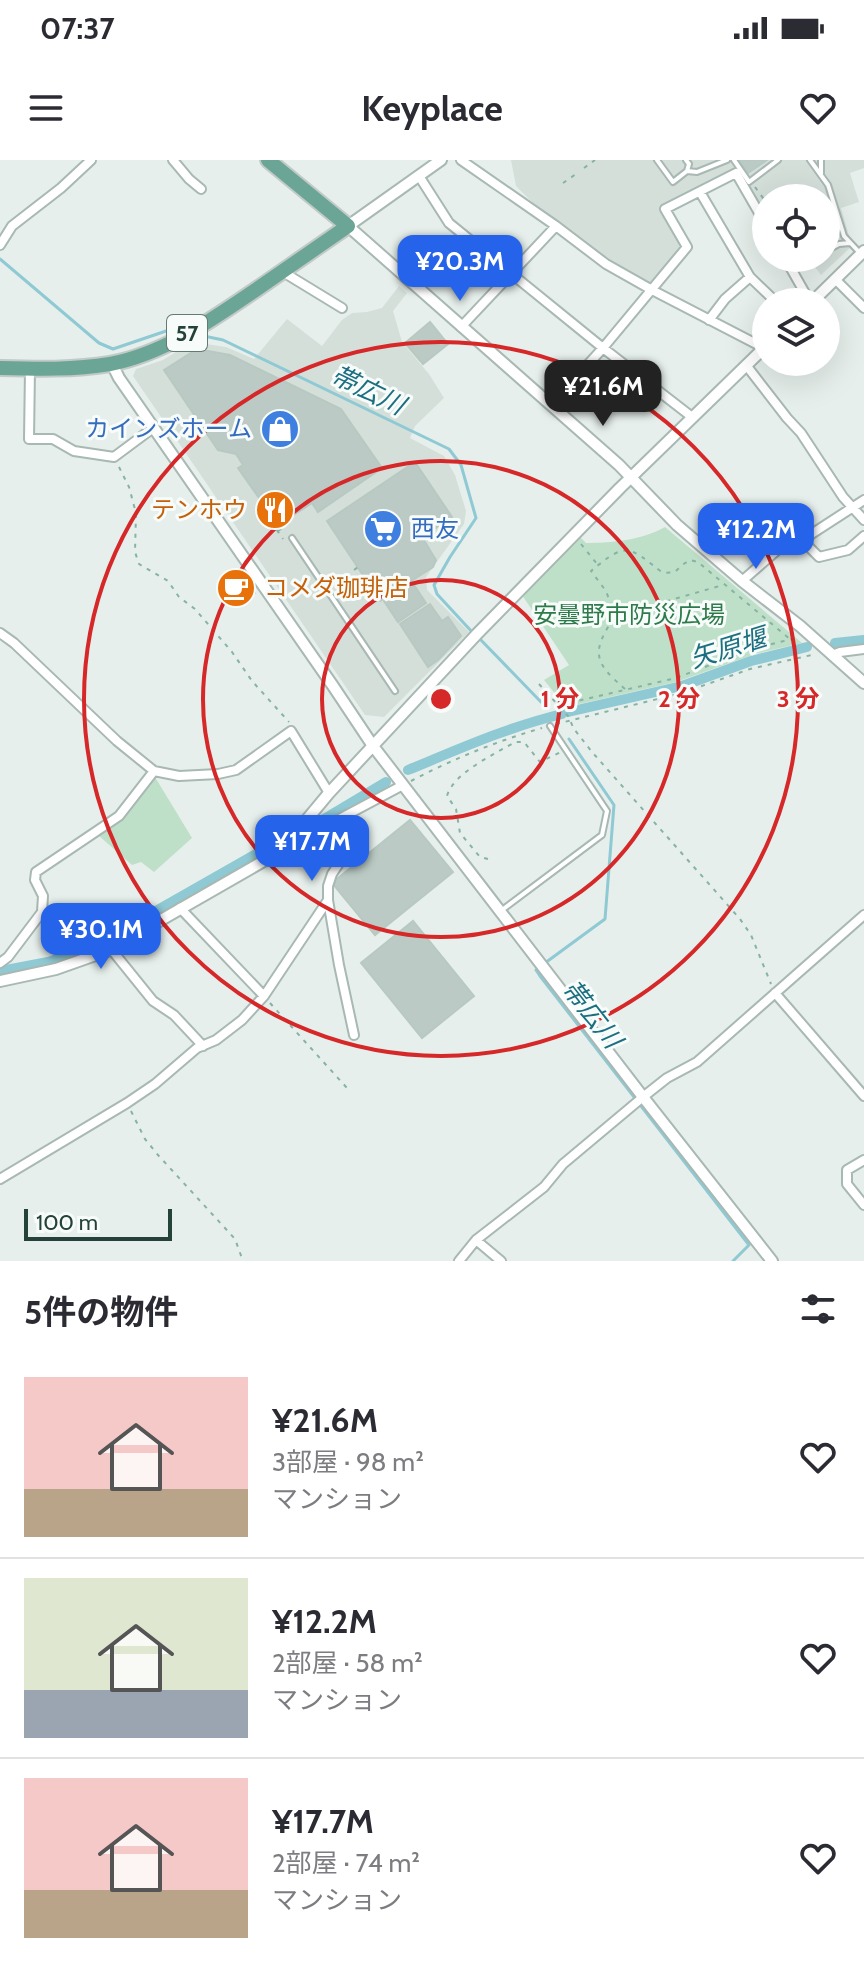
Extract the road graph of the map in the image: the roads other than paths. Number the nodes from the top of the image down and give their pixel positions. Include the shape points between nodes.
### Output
1 (91, 160) edge
2 (173, 160) edge
3 (268, 160) edge
4 (441, 160) edge
5 (461, 160) edge
6 (657, 160) edge
7 (686, 160) edge
8 (727, 160) edge
9 (734, 160) edge
10 (778, 160) edge
11 (810, 160) edge
12 (821, 160) edge
13 (687, 171) junction
14 (821, 175) junction
15 (419, 176) junction
16 (201, 189) dead end
17 (700, 192) junction
18 (752, 201) edge
19 (348, 226) junction
20 (556, 226) junction
21 (850, 243) junction
22 (840, 244) edge
23 (0, 245) edge
24 (862, 252) edge
25 (283, 272) junction
26 (511, 273) junction
27 (750, 277) junction
28 (835, 279) junction
29 (761, 288) edge
30 (826, 288) edge
31 (652, 290) junction
32 (342, 308) dead end
33 (864, 308) edge
34 (709, 320) junction
35 (461, 327) junction
36 (752, 341) edge
37 (603, 348) junction
38 (752, 359) edge
39 (112, 364) junction
40 (746, 365) junction
41 (0, 368) edge
42 (30, 369) junction
43 (551, 405) junction
44 (692, 417) junction
45 (153, 428) junction
46 (630, 478) junction
47 (864, 500) edge
48 (853, 509) junction
49 (864, 520) edge
50 (781, 521) dead end
51 (795, 536) junction
52 (864, 536) edge
53 (292, 538) dead end
54 (737, 581) junction
55 (0, 633) edge
56 (864, 649) edge
57 (829, 652) junction
58 (864, 683) edge
59 (395, 691) dead end
60 (550, 726) road end
61 (373, 746) junction
62 (154, 771) junction
63 (403, 785) junction
64 (329, 793) junction
65 (343, 817) junction
66 (284, 847) junction
67 (328, 900) junction
68 (180, 908) junction
69 (500, 912) junction
70 (864, 915) edge
71 (111, 949) junction
72 (0, 963) edge
73 (0, 981) edge
74 (775, 993) junction
75 (264, 996) junction
76 (354, 1035) dead end
77 (203, 1046) junction
78 (864, 1096) edge
79 (643, 1097) junction
80 (864, 1160) edge
81 (0, 1179) edge
82 (864, 1205) edge
83 (476, 1240) junction
84 (459, 1261) edge
85 (501, 1261) edge
86 (772, 1261) edge

1 - 23 street via 12,226
2 - 16 street
3 - 19 main road
4 - 15 street
5 - 20 street
6 - 13 lane via 673,182
7 - 13 lane
8 - 13 lane
9 - 10 lane via 749,182
11 - 14 lane
12 - 14 lane
14 - 21 lane
15 - 19 street
15 - 26 street via 449,223
17 - 18 street via 736,173
17 - 27 street
17 - 31 street via 665,209 687,247
19 - 25 main road, 57
19 - 35 street
20 - 26 street
20 - 31 street
21 - 22 lane
21 - 24 lane
24 - 28 street
25 - 32 street
25 - 39 main road, 57 via 180,337
26 - 35 street
26 - 37 street
27 - 29 street
27 - 34 street
28 - 30 street
28 - 33 street
31 - 34 street
31 - 37 street
34 - 36 street
35 - 43 street
37 - 43 street
37 - 44 street
38 - 40 street
39 - 42 main road, 57
39 - 45 street
40 - 44 street
40 - 48 street
41 - 42 main road, 57
42 - 45 street via 29,439 53,439 74,451 114,457
43 - 46 street
44 - 46 street
45 - 61 street
46 - 54 street
46 - 61 street
47 - 48 street
48 - 49 street
48 - 51 street via 810,535
50 - 51 street
51 - 52 street via 819,557 848,550
51 - 54 street
53 - 59 lane
54 - 57 street
55 - 62 street
56 - 57 street
57 - 58 street
60 - 69 lane via 607,811 602,835
61 - 63 street
61 - 64 street
62 - 64 street via 179,776 236,770 291,731
62 - 72 street via 119,816 36,872 42,912
63 - 65 street
63 - 69 street
64 - 66 street
65 - 66 street
65 - 67 street via 350,840 332,874
66 - 68 street
67 - 75 street
67 - 76 street
68 - 71 street
68 - 75 street
69 - 79 street
70 - 74 street
71 - 73 street
71 - 77 street via 153,1001
74 - 78 street
74 - 79 street via 697,1062
75 - 77 street via 242,1020
77 - 81 street via 127,1103
79 - 83 street
79 - 86 street
80 - 82 street via 847,1170 847,1184
83 - 84 street
83 - 85 street

